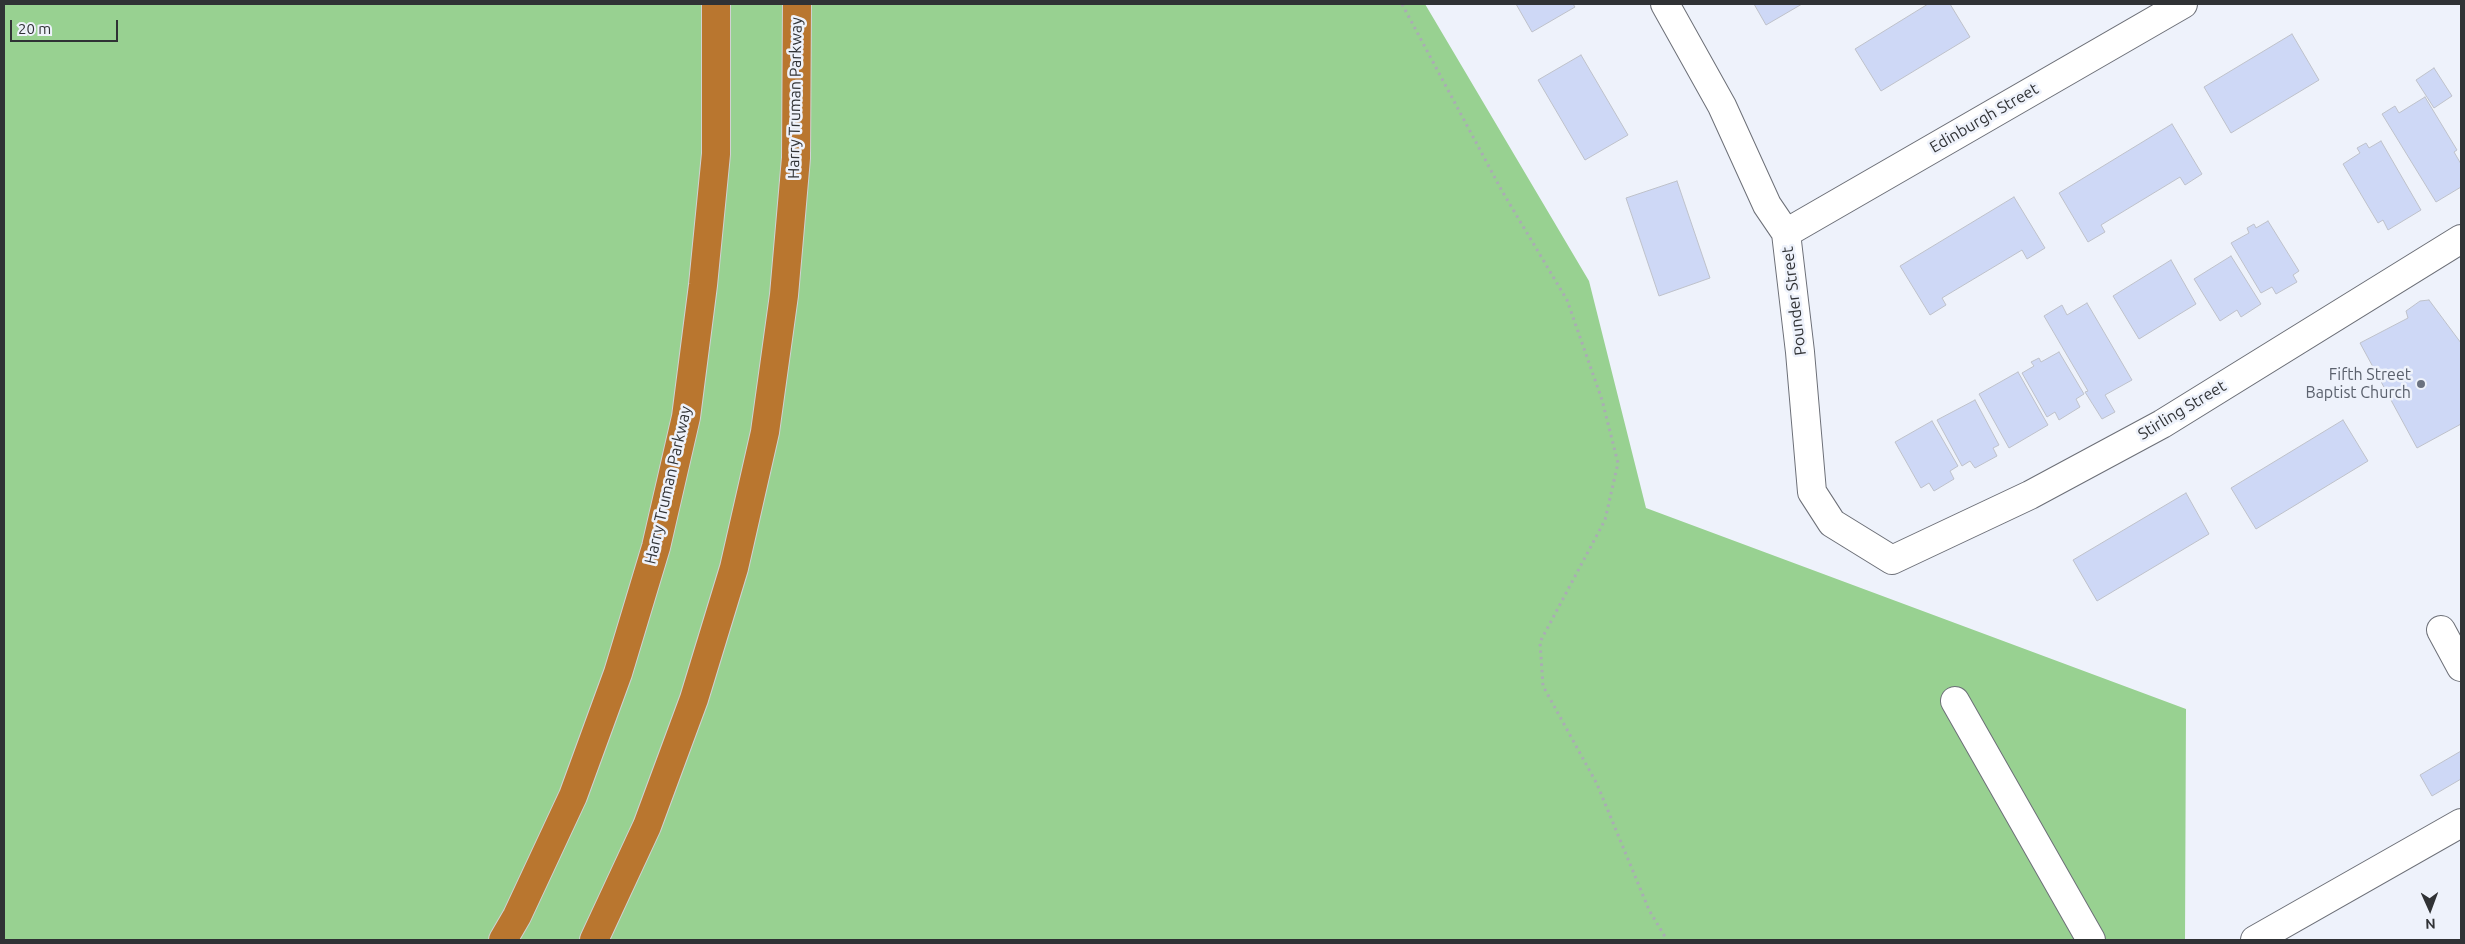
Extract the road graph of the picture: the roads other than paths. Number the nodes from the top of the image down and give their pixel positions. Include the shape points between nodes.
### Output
1 (716, 4) edge
2 (797, 4) edge
3 (1665, 4) edge
4 (2183, 4) edge
5 (1786, 233) junction
6 (2461, 238) edge
7 (1892, 560) joint
8 (2441, 630) dead end
9 (2461, 668) edge
10 (1955, 701) dead end
11 (2461, 823) edge
12 (503, 940) edge
13 (594, 940) edge
14 (2091, 940) edge
15 (2255, 940) edge

1 - 12 highway, Harry Truman Parkway via 716,154 686,418 656,547 618,673 573,796
2 - 13 highway, Harry Truman Parkway via 796,158 784,294 765,432 734,568 694,699 647,826
3 - 5 street, Pounder Street via 1722,106 1767,205
4 - 5 street, Edinburgh Street
5 - 7 street, Pounder Street via 1812,492 1832,523
6 - 7 street, Stirling Street via 2162,424 2030,496
8 - 9 street
10 - 14 street
11 - 15 street

